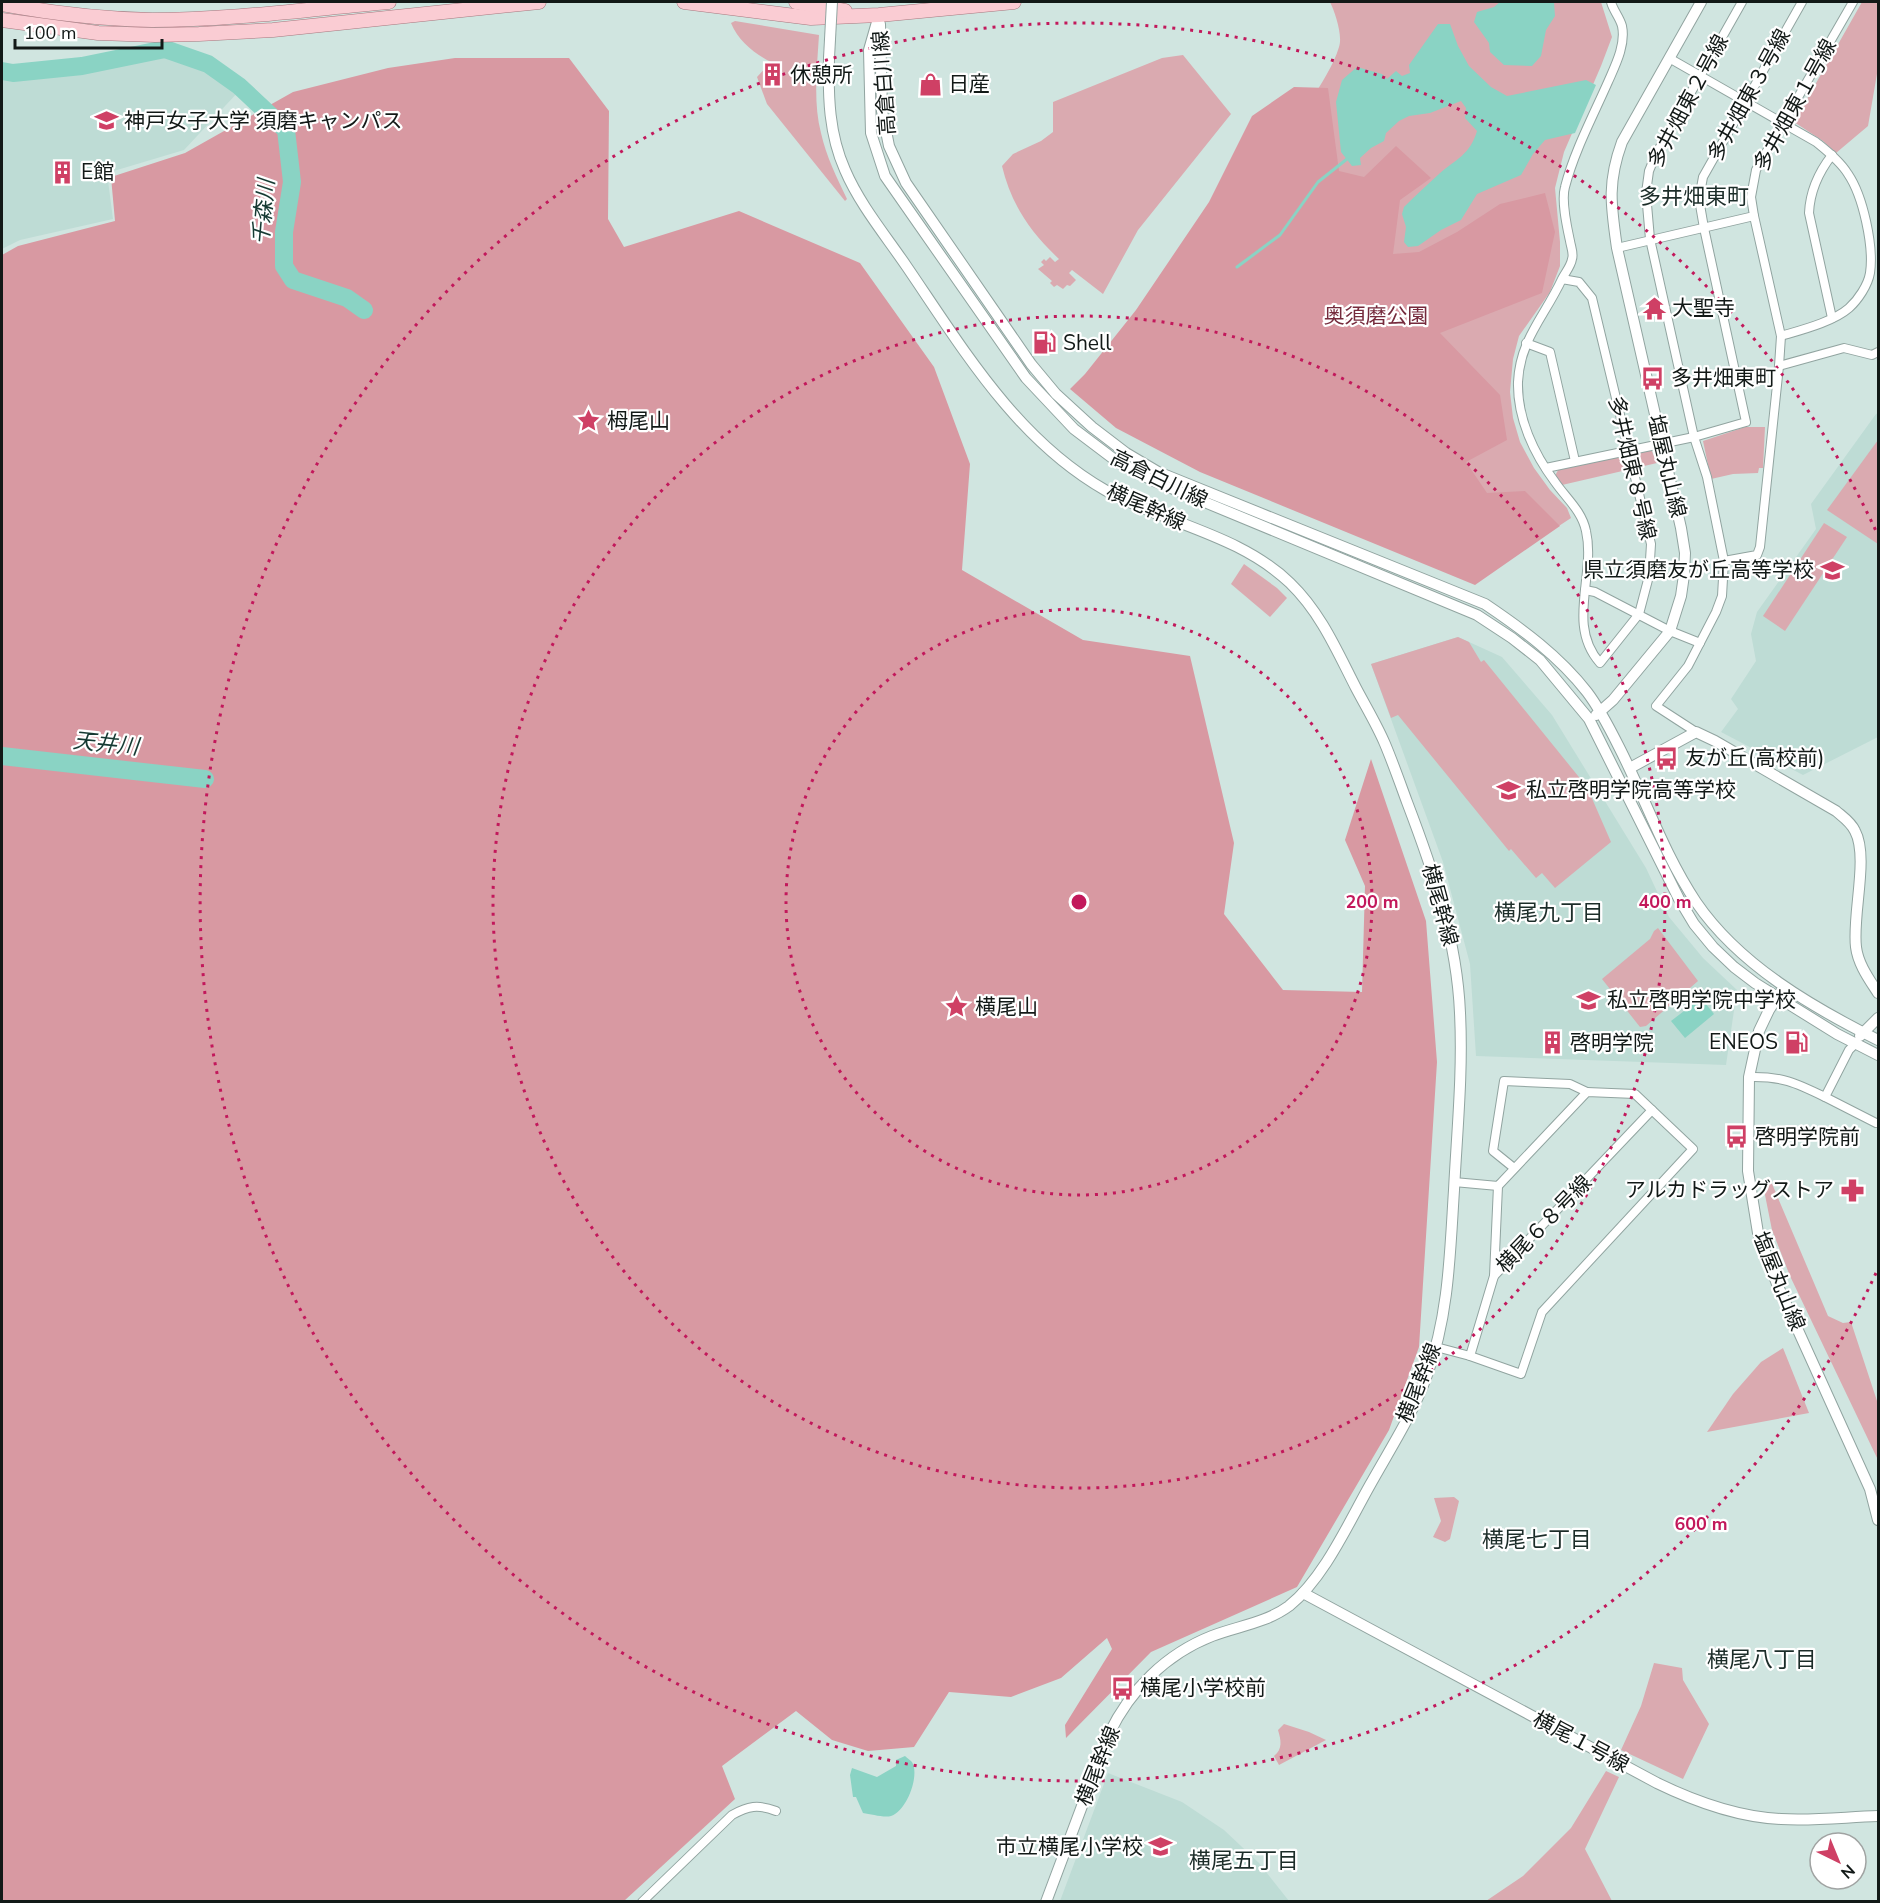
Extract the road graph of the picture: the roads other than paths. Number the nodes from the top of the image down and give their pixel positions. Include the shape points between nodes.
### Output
1 (389, 2) edge
2 (539, 2) edge
3 (684, 2) edge
4 (796, 2) edge
5 (832, 2) edge
6 (1014, 2) edge
7 (1611, 2) edge
8 (1701, 2) edge
9 (1742, 2) edge
10 (1802, 2) edge
11 (1853, 2) edge
12 (2, 4) edge
13 (879, 15) junction
14 (2, 20) edge
15 (1669, 58) junction
16 (1700, 76) junction
17 (1745, 101) junction
18 (1784, 123) junction
19 (1832, 155) junction
20 (1754, 216) junction
21 (1704, 228) junction
22 (1650, 239) junction
23 (1617, 248) junction
24 (1562, 279) junction
25 (1832, 318) junction
26 (1781, 336) junction
27 (1526, 343) junction
28 (1878, 352) edge
29 (1779, 366) junction
30 (1694, 437) junction
31 (1662, 443) junction
32 (1628, 450) junction
33 (1575, 461) junction
34 (1546, 468) junction
35 (1724, 561) junction
36 (1585, 590) junction
37 (1639, 614) junction
38 (1670, 630) junction
39 (1700, 644) junction
40 (1600, 712) junction
41 (1589, 719) junction
42 (1696, 732) junction
43 (1630, 768) junction
44 (1785, 986) junction
45 (1878, 993) edge
46 (1777, 997) junction
47 (1878, 1018) edge
48 (1862, 1032) junction
49 (1878, 1040) edge
50 (1855, 1044) junction
51 (1878, 1055) edge
52 (1749, 1077) junction
53 (1587, 1092) junction
54 (1825, 1097) junction
55 (1652, 1110) junction
56 (1876, 1123) dead end
57 (1514, 1168) junction
58 (1454, 1182) junction
59 (1498, 1186) junction
60 (1494, 1276) junction
61 (1436, 1347) junction
62 (1470, 1356) junction
63 (1878, 1520) edge
64 (1303, 1593) junction
65 (776, 1811) dead end
66 (1878, 1816) edge
67 (642, 1902) edge
68 (1046, 1902) edge

1 - 12 main road via 151,20
2 - 14 main road via 199,34 98,33
3 - 13 main road via 811,18
4 - 13 main road
5 - 58 street, 横尾幹線, bridge via 829,99 833,136 845,170 858,196 992,389 1045,446 1084,477 1262,560 1303,597 1333,640 1393,764 1430,863 1455,960 1461,1056
6 - 13 main road
7 - 24 street via 1622,27 1621,49 1564,190 1573,258
8 - 15 street, 塩屋丸山線
9 - 16 street, 多井畑東２号線
10 - 17 street, 多井畑東３号線
11 - 18 street, 多井畑東１号線
13 - 40 street, 高倉白川線 via 882,111 889,146 906,183 1056,394 1092,427 1158,472 1485,604 1549,651
13 - 41 street, 高倉白川線 via 869,50 871,133 885,176 1026,378 1074,429 1119,463 1154,481 1477,615 1540,660
15 - 16 street
15 - 23 street, 塩屋丸山線 via 1626,133 1616,162 1610,194
16 - 17 street
16 - 22 street, 多井畑東２号線 via 1648,171
17 - 18 street
17 - 21 street, 多井畑東３号線 via 1703,177 1699,199
18 - 19 street
18 - 20 street, 多井畑東１号線 via 1756,170 1751,196
19 - 25 street via 1813,185 1809,213
19 - 25 street via 1858,194 1869,241 1870,274 1851,308
20 - 21 street
20 - 26 street, 多井畑東１号線
21 - 22 street
21 - 30 street, 多井畑東３号線 via 1746,422
22 - 23 street
22 - 30 street, 多井畑東２号線
23 - 31 street, 塩屋丸山線
24 - 27 street
24 - 32 street, 多井畑東８号線 via 1579,282 1592,298
25 - 26 street
26 - 29 street, 多井畑東１号線
27 - 33 street via 1550,352
27 - 34 street via 1518,381 1522,415 1527,434
28 - 29 street via 1872,355 1844,348
29 - 35 street, 多井畑東１号線 via 1760,547 1757,555
30 - 31 street, 多井畑東３号線
30 - 35 street, 多井畑東２号線 via 1707,477
31 - 32 street, 多井畑東３号線
31 - 38 street, 塩屋丸山線 via 1685,553 1681,596
32 - 33 street, 多井畑東３号線
32 - 37 street, 多井畑東８号線 via 1651,544 1649,576
33 - 34 street, 多井畑東３号線
34 - 36 street via 1578,511 1586,529
35 - 39 street, 多井畑東２号線 via 1722,596
36 - 37 street
36 - 37 street, 多井畑東８号線 via 1584,632 1600,663
37 - 38 street
38 - 39 street
38 - 40 street, 塩屋丸山線
39 - 42 street, 多井畑東２号線 via 1656,706
40 - 41 street, 塩屋丸山線
40 - 43 street
41 - 46 street via 1694,924 1734,967
42 - 43 street
42 - 45 street via 1836,811 1851,826 1861,854 1856,949
43 - 44 street via 1696,902 1733,945
44 - 46 street, 塩屋丸山線
44 - 48 street
46 - 50 street
46 - 52 street, 塩屋丸山線 via 1759,1031
47 - 48 street
48 - 49 street
48 - 50 street
50 - 51 street
50 - 54 street
52 - 54 street via 1786,1079
52 - 63 street, 塩屋丸山線 via 1748,1171 1758,1233 1777,1284 1870,1489
53 - 55 street via 1635,1095
53 - 57 street
53 - 57 street via 1570,1084 1504,1081 1493,1151
54 - 56 street
55 - 60 street, 横尾６８号線
55 - 62 street via 1693,1149 1542,1312 1521,1374
57 - 59 street
58 - 59 street
58 - 61 street, 横尾幹線 via 1447,1291
59 - 60 street
60 - 62 street, 横尾６８号線
61 - 62 street
61 - 64 street, 横尾幹線 via 1409,1416 1329,1557
64 - 66 street, 横尾１号線 via 1657,1784 1694,1800 1780,1819
64 - 68 street, 横尾幹線 via 1273,1616 1188,1647 1165,1663 1133,1695 1109,1734
65 - 67 street via 746,1808 732,1815

